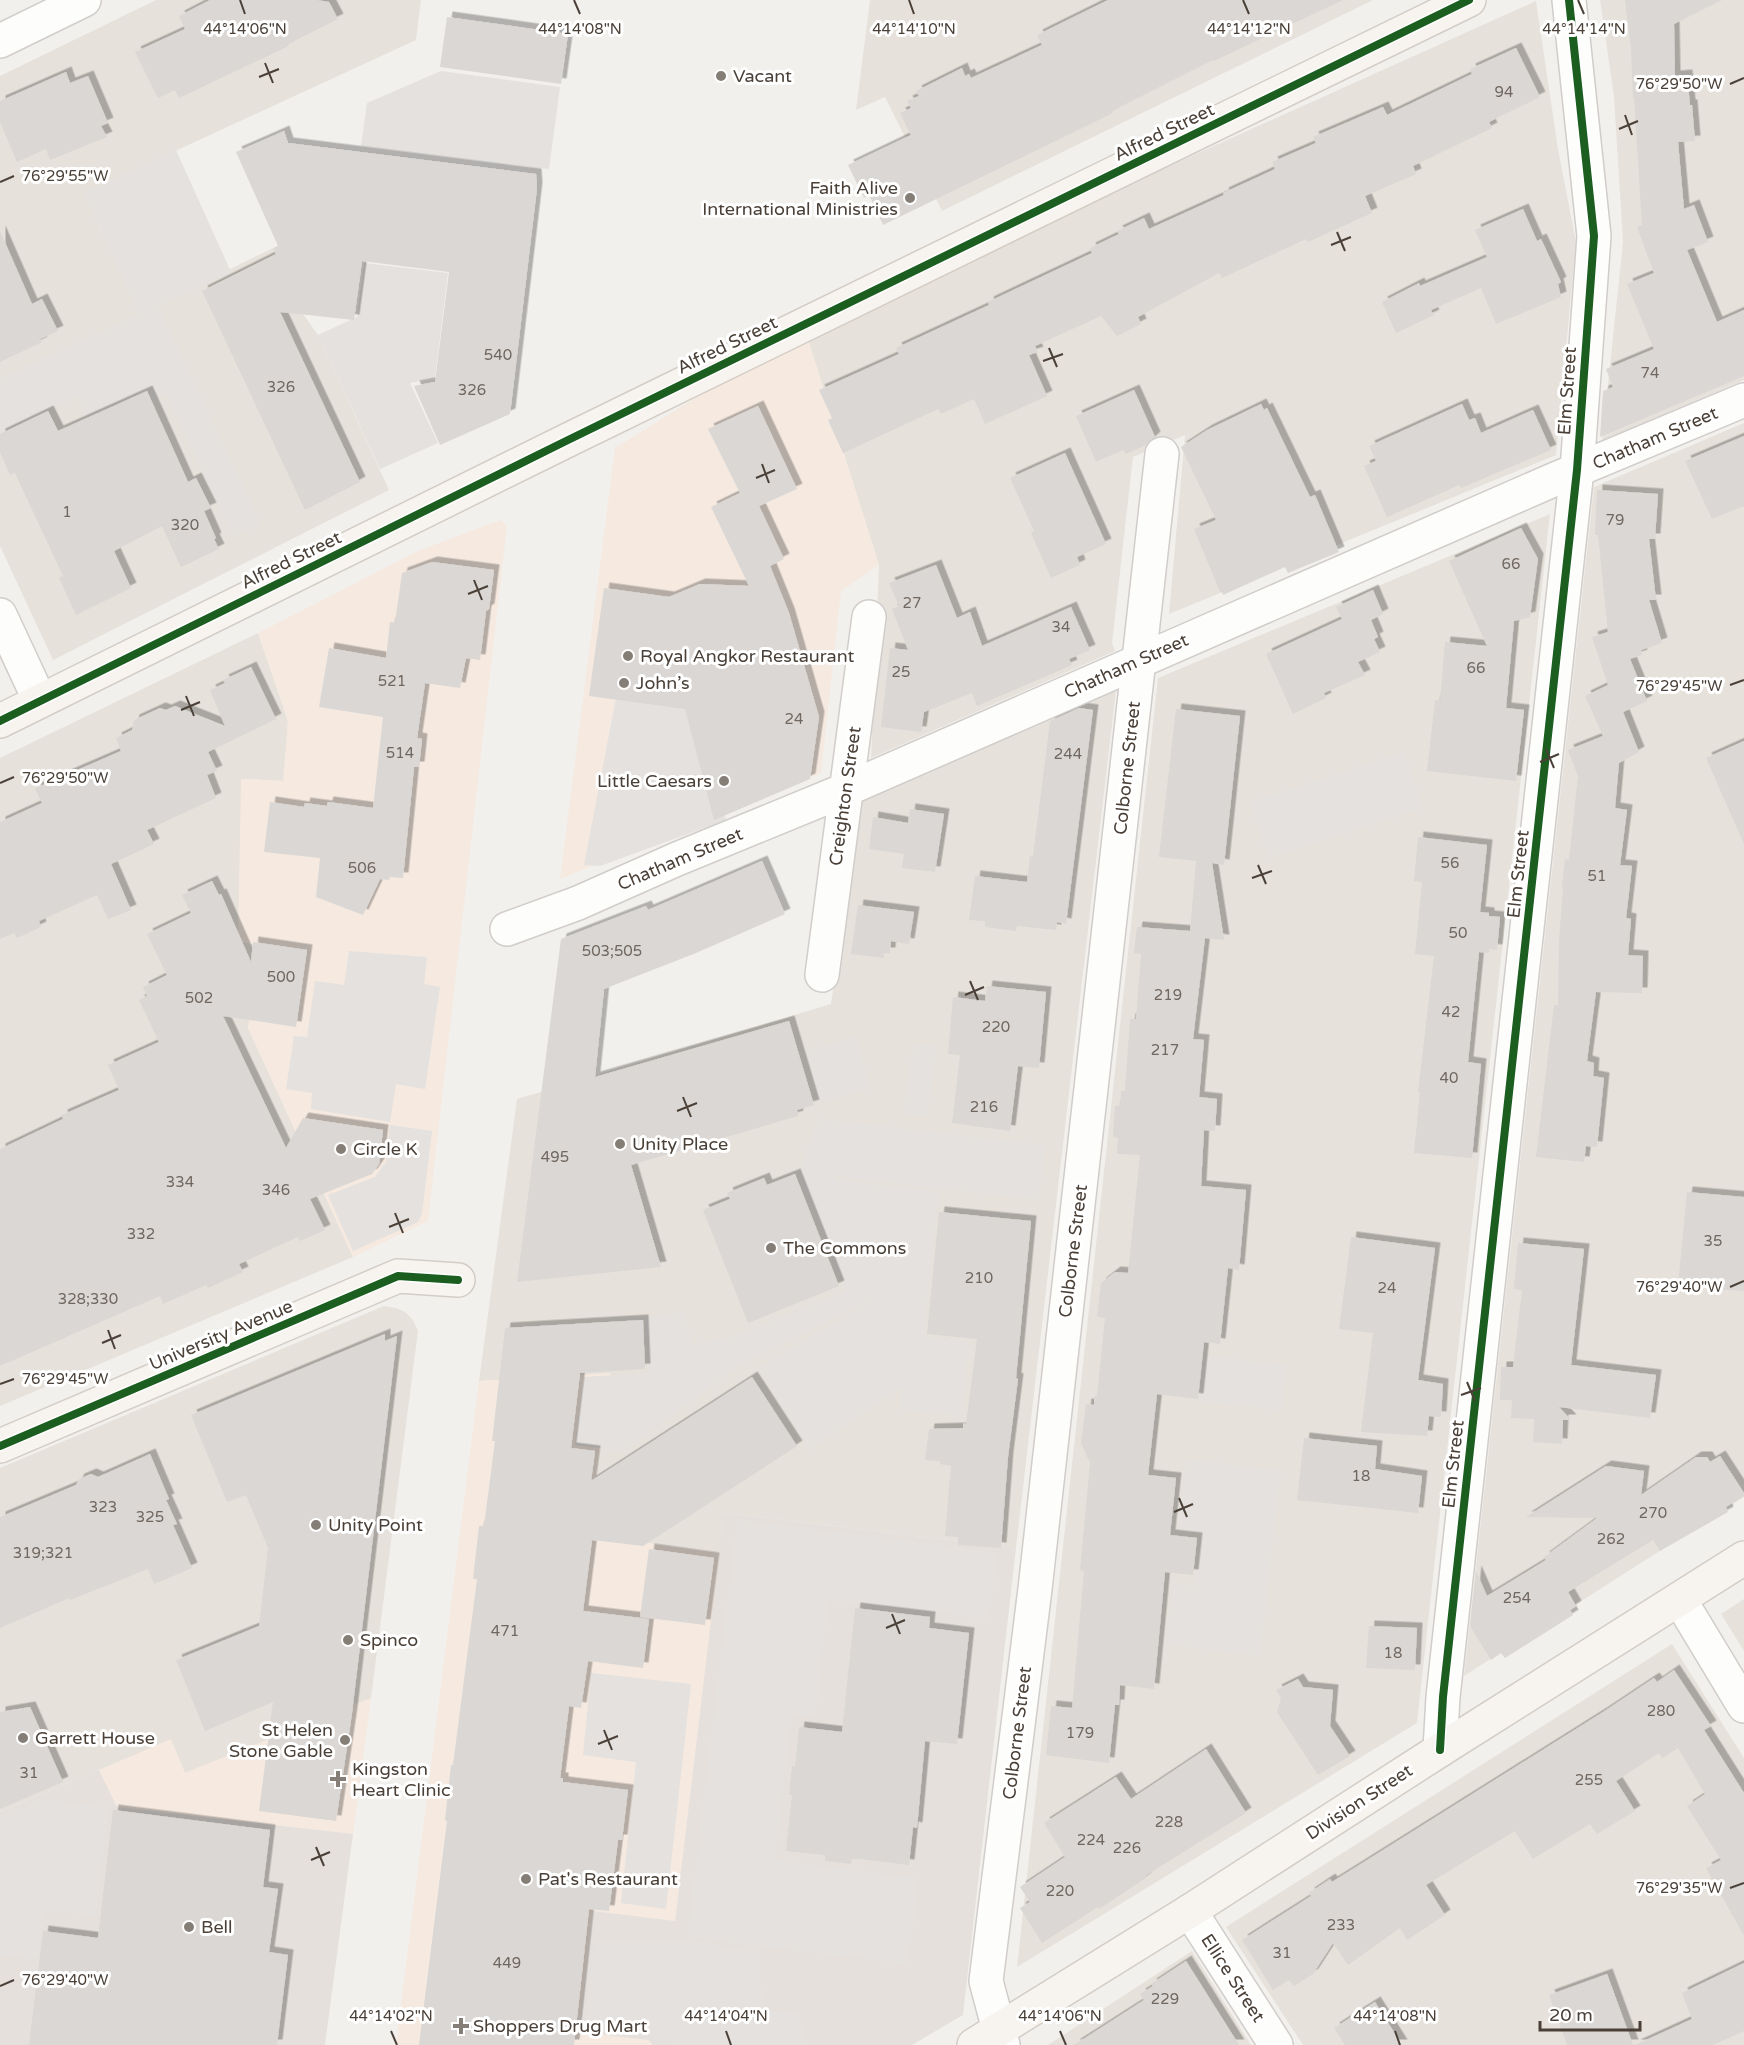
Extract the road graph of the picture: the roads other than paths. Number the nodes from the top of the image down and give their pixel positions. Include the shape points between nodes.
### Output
1 (84, 0) edge
2 (1469, 0) edge
3 (1569, 0) edge
4 (0, 41) edge
5 (1744, 400) edge
6 (1162, 454) dead end
7 (1577, 470) junction
8 (0, 615) edge
9 (869, 617) dead end
10 (1139, 661) junction
11 (40, 701) junction
12 (0, 721) edge
13 (845, 790) junction
14 (507, 929) dead end
15 (822, 975) dead end
16 (458, 1280) dead end
17 (0, 1446) edge
18 (1744, 1558) edge
19 (1680, 1600) junction
20 (1744, 1706) edge
21 (1440, 1750) junction
22 (1190, 1911) junction
23 (992, 2040) edge
24 (1276, 2045) edge

1 - 4 street
2 - 11 street, Alfred Street
3 - 7 street, Elm Street via 1594,236
5 - 7 street, Chatham Street
6 - 10 street, Colborne Street
7 - 10 street, Chatham Street
7 - 21 street, Elm Street
8 - 11 street
9 - 13 street, Creighton Street
10 - 13 street, Chatham Street
10 - 23 street, Colborne Street via 986,1981
11 - 12 street, Alfred Street
13 - 14 street, Chatham Street
13 - 15 street, Creighton Street
16 - 17 street, University Avenue via 398,1276
18 - 19 street, Division Street
19 - 20 street
19 - 21 street, Division Street
21 - 22 street, Division Street
22 - 23 street, Division Street
22 - 24 street, Ellice Street

